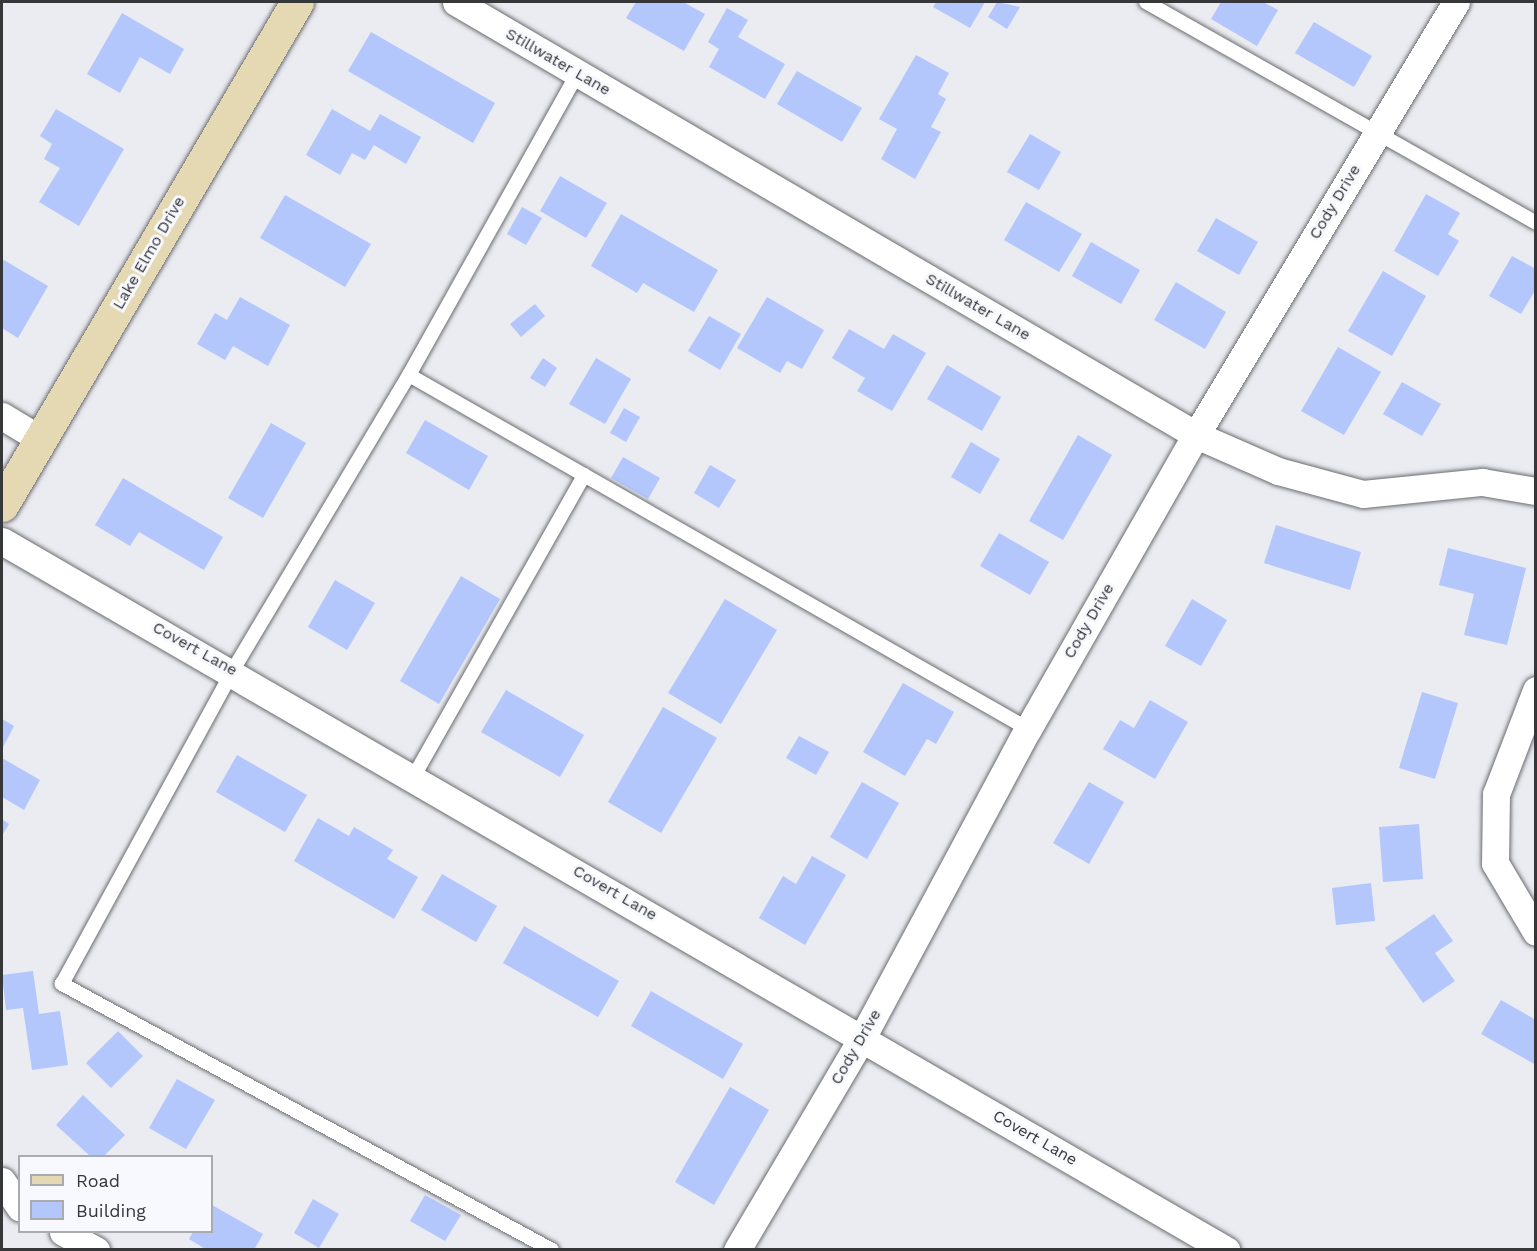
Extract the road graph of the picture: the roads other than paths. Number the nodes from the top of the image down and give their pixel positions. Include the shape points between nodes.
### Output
1 (297, 2) edge
2 (456, 2) edge
3 (1146, 2) edge
4 (1456, 2) edge
5 (578, 73) junction
6 (1377, 133) junction
7 (1536, 223) edge
8 (409, 375) junction
9 (2, 416) edge
10 (1196, 435) junction
11 (40, 439) junction
12 (584, 475) junction
13 (1536, 491) edge
14 (2, 505) edge
15 (2, 541) edge
16 (233, 670) junction
17 (1534, 700) edge
18 (1028, 729) junction
19 (414, 776) junction
20 (1536, 932) edge
21 (862, 1038) junction
22 (2, 1181) edge
23 (18, 1205) edge
24 (65, 1233) edge
25 (96, 1250) edge
26 (552, 1250) edge
27 (737, 1250) edge
28 (1226, 1250) edge

1 - 11 street, Lake Elmo Drive
2 - 5 street, Stillwater Lane
3 - 6 lane
4 - 6 street, Cody Drive
5 - 8 lane
5 - 10 street, Stillwater Lane
6 - 7 lane
6 - 10 street, Cody Drive
8 - 12 lane
8 - 16 lane
9 - 11 street
10 - 13 street, Stillwater Lane via 1278,471 1363,494 1482,482
10 - 18 street, Cody Drive
11 - 14 street, Lake Elmo Drive
12 - 18 lane
12 - 19 lane
15 - 16 street, Covert Lane
16 - 19 street, Covert Lane
16 - 26 lane via 62,984
17 - 20 street via 1496,794 1495,863
18 - 21 street, Cody Drive
19 - 21 street, Covert Lane
21 - 27 street, Cody Drive
21 - 28 street, Covert Lane
22 - 23 street
24 - 25 street

